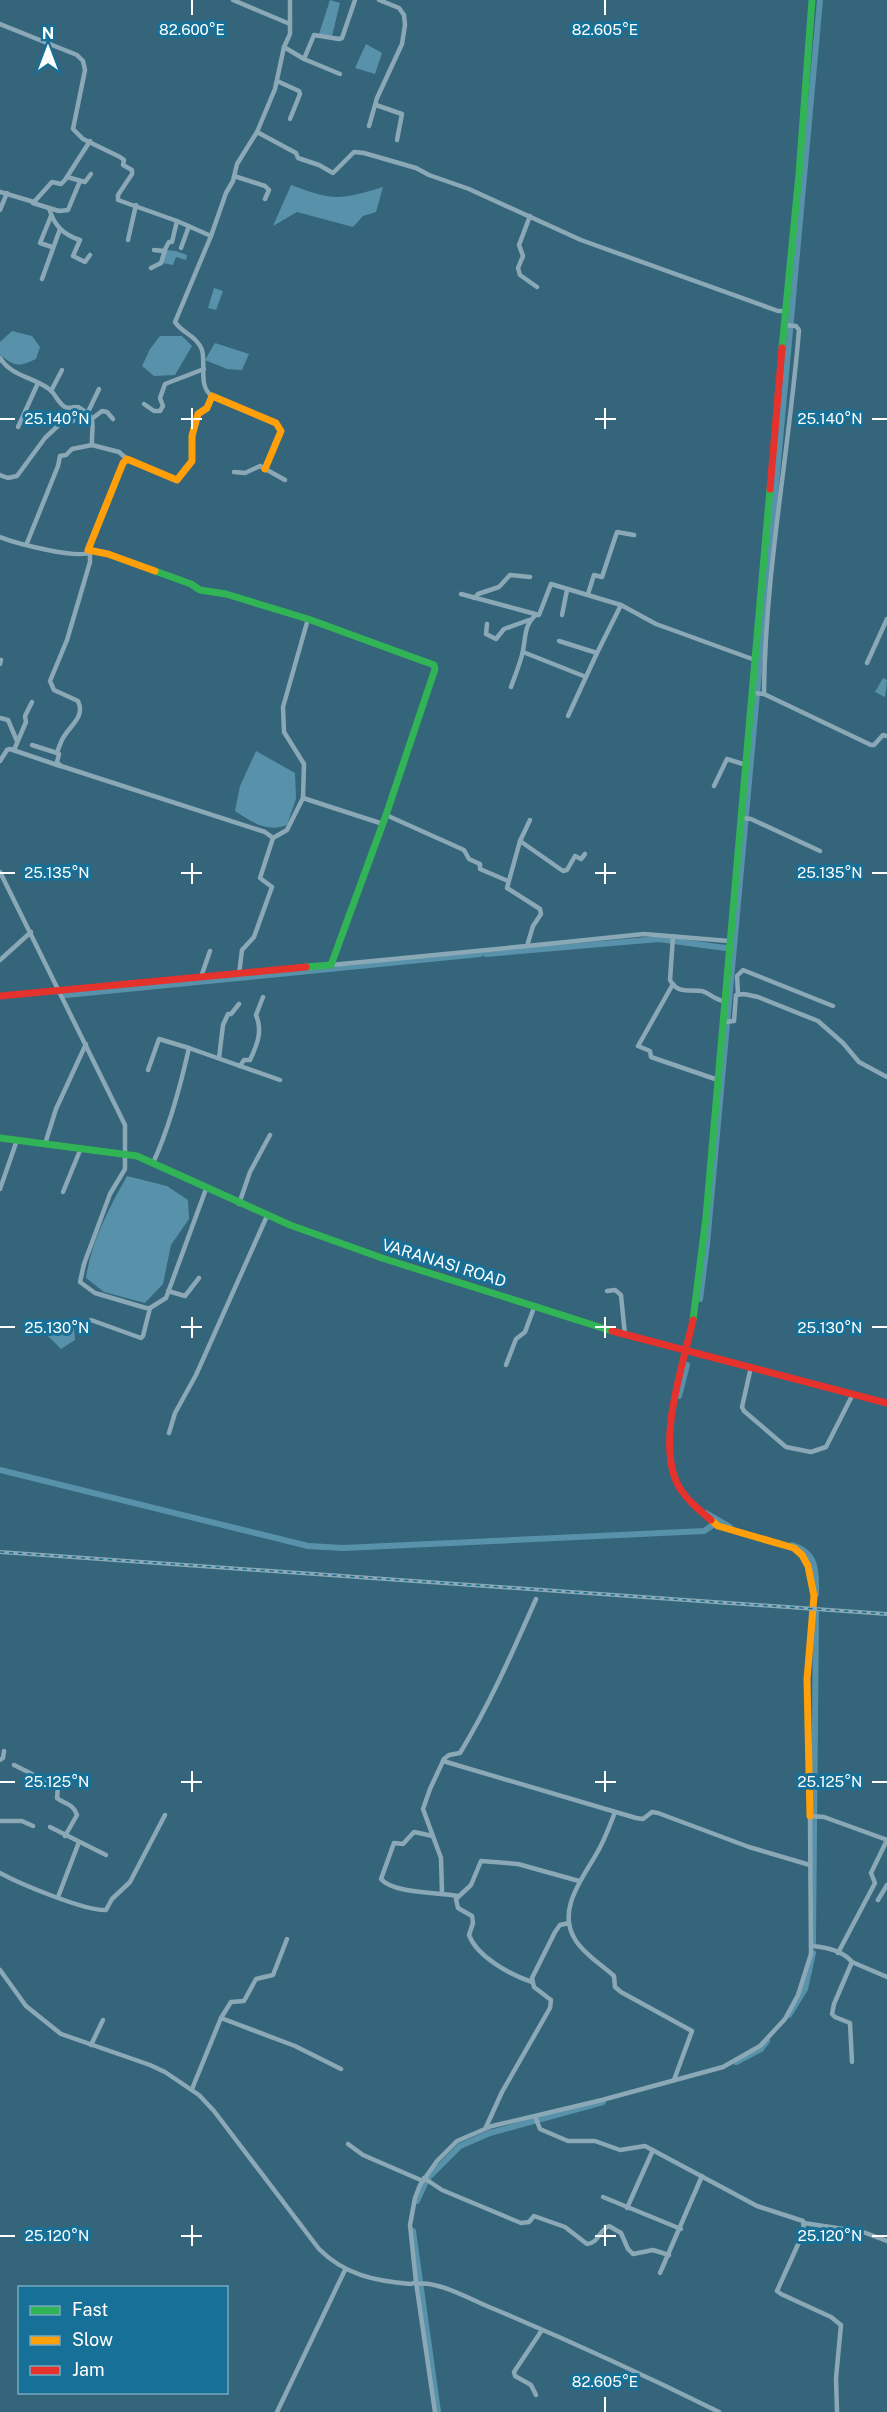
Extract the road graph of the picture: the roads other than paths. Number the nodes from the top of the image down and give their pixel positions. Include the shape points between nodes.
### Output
1 (233, 0) edge
2 (290, 0) edge
3 (355, 0) edge
4 (379, 0) edge
5 (812, 0) edge
6 (0, 24) edge
7 (290, 24) junction
8 (284, 47) junction
9 (304, 59) junction
10 (340, 74) dead end
11 (277, 81) junction
12 (376, 105) junction
13 (290, 119) dead end
14 (369, 126) dead end
15 (257, 132) junction
16 (397, 140) dead end
17 (90, 141) junction
18 (91, 174) dead end
19 (234, 176) junction
20 (67, 177) junction
21 (80, 181) junction
22 (0, 192) edge
23 (7, 193) junction
24 (266, 199) dead end
25 (33, 203) junction
26 (136, 205) junction
27 (49, 208) junction
28 (0, 210) edge
29 (51, 216) junction
30 (530, 216) junction
31 (177, 220) junction
32 (189, 226) junction
33 (60, 228) junction
34 (211, 236) junction
35 (128, 240) dead end
36 (52, 247) junction
37 (181, 248) dead end
38 (165, 249) junction
39 (154, 250) dead end
40 (90, 255) dead end
41 (151, 268) dead end
42 (42, 279) dead end
43 (537, 287) dead end
44 (785, 311) junction
45 (786, 325) junction
46 (0, 358) edge
47 (204, 369) junction
48 (62, 370) dead end
49 (38, 383) junction
50 (99, 389) dead end
51 (51, 391) junction
52 (212, 396) junction
53 (144, 404) dead end
54 (74, 407) junction
55 (88, 412) junction
56 (93, 418) junction
57 (113, 419) dead end
58 (18, 427) dead end
59 (92, 445) junction
60 (127, 459) junction
61 (266, 469) junction
62 (234, 472) dead end
63 (0, 475) edge
64 (285, 480) dead end
65 (634, 535) dead end
66 (0, 537) edge
67 (27, 543) junction
68 (90, 552) junction
69 (530, 577) dead end
70 (567, 590) junction
71 (460, 594) dead end
72 (588, 594) junction
73 (474, 598) junction
74 (621, 604) junction
75 (536, 615) junction
76 (562, 615) dead end
77 (308, 619) junction
78 (887, 619) edge
79 (530, 620) junction
80 (487, 624) dead end
81 (559, 641) dead end
82 (523, 652) junction
83 (597, 653) junction
84 (755, 660) junction
85 (867, 663) dead end
86 (586, 677) junction
87 (511, 687) dead end
88 (754, 693) junction
89 (764, 694) junction
90 (32, 702) dead end
91 (568, 716) dead end
92 (0, 718) edge
93 (886, 733) edge
94 (17, 741) junction
95 (32, 745) dead end
96 (14, 750) junction
97 (57, 753) junction
98 (0, 761) edge
99 (746, 765) junction
100 (61, 766) junction
101 (714, 786) dead end
102 (303, 798) junction
103 (386, 815) junction
104 (745, 818) junction
105 (530, 820) dead end
106 (383, 824) junction
107 (273, 838) junction
108 (520, 841) junction
109 (820, 851) dead end
110 (585, 854) dead end
111 (0, 872) edge
112 (508, 881) junction
113 (31, 932) junction
114 (672, 940) junction
115 (527, 946) junction
116 (729, 946) junction
117 (210, 951) dead end
118 (0, 960) edge
119 (331, 965) junction
120 (239, 974) junction
121 (201, 977) junction
122 (673, 984) junction
123 (738, 994) junction
124 (62, 995) junction
125 (0, 996) edge
126 (263, 997) dead end
127 (724, 1001) junction
128 (239, 1004) dead end
129 (833, 1006) dead end
130 (727, 1022) junction
131 (86, 1044) junction
132 (189, 1048) junction
133 (219, 1058) junction
134 (240, 1066) junction
135 (148, 1070) dead end
136 (887, 1077) edge
137 (280, 1080) dead end
138 (718, 1080) junction
139 (270, 1135) dead end
140 (0, 1138) edge
141 (17, 1140) junction
142 (45, 1144) junction
143 (81, 1148) junction
144 (124, 1153) junction
145 (153, 1163) junction
146 (0, 1189) edge
147 (206, 1189) junction
148 (63, 1192) dead end
149 (239, 1204) junction
150 (267, 1216) junction
151 (199, 1278) dead end
152 (168, 1291) junction
153 (607, 1291) dead end
154 (535, 1305) junction
155 (150, 1308) junction
156 (92, 1320) dead end
157 (625, 1335) junction
158 (687, 1351) junction
159 (506, 1365) dead end
160 (751, 1367) junction
161 (854, 1393) junction
162 (886, 1400) edge
163 (169, 1433) dead end
164 (536, 1599) dead end
165 (4, 1751) dead end
166 (0, 1760) edge
167 (443, 1761) junction
168 (14, 1765) dead end
169 (615, 1812) junction
170 (165, 1815) dead end
171 (812, 1816) junction
172 (0, 1821) edge
173 (33, 1826) dead end
174 (50, 1827) dead end
175 (65, 1836) junction
176 (433, 1836) junction
177 (887, 1840) edge
178 (79, 1842) junction
179 (106, 1855) dead end
180 (810, 1865) junction
181 (0, 1873) edge
182 (579, 1881) junction
183 (887, 1885) edge
184 (442, 1893) junction
185 (458, 1896) junction
186 (58, 1897) junction
187 (878, 1900) dead end
188 (568, 1923) junction
189 (287, 1939) dead end
190 (814, 1946) junction
191 (838, 1953) junction
192 (852, 1962) junction
193 (0, 1970) edge
194 (887, 1977) edge
195 (532, 1983) junction
196 (221, 2018) junction
197 (103, 2020) dead end
198 (91, 2045) junction
199 (852, 2062) dead end
200 (340, 2068) dead end
201 (674, 2080) junction
202 (193, 2087) junction
203 (535, 2118) junction
204 (486, 2127) junction
205 (348, 2144) dead end
206 (653, 2150) junction
207 (702, 2176) junction
208 (424, 2179) junction
209 (603, 2197) dead end
210 (627, 2208) junction
211 (804, 2223) junction
212 (681, 2229) junction
213 (887, 2241) edge
214 (669, 2255) junction
215 (345, 2270) junction
216 (660, 2273) dead end
217 (417, 2281) junction
218 (542, 2330) junction
219 (536, 2395) dead end
220 (277, 2412) edge
221 (435, 2412) edge
222 (718, 2412) edge
223 (837, 2412) edge

1 - 7 street
2 - 7 street
3 - 9 street via 342,38 314,35
4 - 12 street via 399,8 405,25 402,44
5 - 44 main road
6 - 17 street via 77,55 82,61 85,70 73,129
7 - 8 street
8 - 9 street
8 - 11 street
9 - 10 street
11 - 13 street via 299,91
11 - 15 street
12 - 14 street
12 - 16 street via 402,114
15 - 19 street
15 - 30 street via 296,153 298,158 333,173 354,152 364,153 416,168
17 - 20 street
17 - 26 street via 120,157 123,165 132,170 117,198
18 - 21 street via 86,182
19 - 24 street via 265,186 269,190
19 - 34 street
20 - 21 street
20 - 25 street via 61,184 52,182
21 - 27 street via 68,210
22 - 23 street
23 - 25 street
23 - 28 street
25 - 27 street
26 - 31 street
26 - 35 street
27 - 29 street
29 - 33 street
29 - 36 street via 40,243
30 - 43 street via 519,245 523,256 518,268 520,275
30 - 44 street via 581,240
31 - 32 street
31 - 38 street via 172,242
32 - 34 street
32 - 37 street
33 - 36 street
33 - 40 street via 66,236 80,240 72,256 85,262
34 - 47 street via 175,322 200,345
36 - 42 street
38 - 39 street
38 - 41 street via 161,263
44 - 45 main road
45 - 84 main road
45 - 89 street via 799,330 770,577
46 - 49 street via 9,368
47 - 52 street via 206,390
47 - 53 street via 165,384 160,411
48 - 51 street
49 - 51 street
49 - 58 street
50 - 55 street
51 - 54 street via 61,404
52 - 60 main road via 207,408 198,414 192,436 192,461 177,480
52 - 61 main road via 279,427 281,431
54 - 55 street
54 - 63 street via 73,421 61,423 45,438 17,476
55 - 56 street
56 - 57 street via 104,411
56 - 59 street
59 - 60 street via 119,452
59 - 67 street via 60,456
60 - 68 main road via 97,524
61 - 62 street via 257,466 245,473
61 - 64 street
65 - 72 street via 616,532 602,577 594,575
66 - 67 street
67 - 68 street via 60,553
68 - 77 main road via 108,554 200,590
68 - 97 street via 67,640 50,681 54,690 78,701 80,707 77,722 65,735
69 - 73 street via 510,575 499,587
70 - 72 street
70 - 75 street via 551,585 541,614
70 - 76 street
71 - 73 street
72 - 74 street
73 - 75 street
74 - 83 street
74 - 84 street via 656,624
75 - 79 street
77 - 102 street via 283,707 284,732 304,764
77 - 103 main road via 434,666
78 - 85 street
79 - 80 street via 504,629 496,639 486,634
79 - 82 street
81 - 83 street
82 - 86 street
82 - 87 street
83 - 86 street
84 - 88 main road
86 - 91 street
88 - 89 street
88 - 99 main road
89 - 93 street via 874,746
90 - 94 street
92 - 94 street via 8,720
94 - 96 street
95 - 97 street
96 - 98 street via 7,750
96 - 100 street
97 - 100 street
99 - 101 street via 727,759
99 - 104 main road
100 - 107 street via 265,832
102 - 106 street
102 - 107 street via 286,830
103 - 106 main road
103 - 112 street via 464,850 480,864 480,869
104 - 109 street
104 - 116 main road
105 - 108 street
106 - 119 main road
107 - 120 street via 260,878 272,887 254,937 242,950
108 - 110 street via 563,871 575,856 581,859
108 - 112 street
111 - 113 street
112 - 115 street via 510,891 540,909
113 - 118 street
113 - 124 street
114 - 115 street via 637,934
114 - 116 street
114 - 122 street
115 - 119 street
116 - 127 main road
117 - 121 street
119 - 120 main road
120 - 121 main road
121 - 124 main road
122 - 127 street via 682,991 704,992
122 - 138 street via 638,1046 650,1051 651,1057
123 - 129 street via 736,976 743,970
123 - 130 street via 734,1020
123 - 136 street via 758,997 823,1024 859,1062
124 - 125 main road
124 - 131 street
126 - 134 street via 256,1015 260,1026 257,1049
127 - 130 main road
128 - 133 street via 228,1014
130 - 138 main road
131 - 142 street via 56,1109
131 - 144 street via 125,1125
132 - 133 street
132 - 135 street via 159,1039
132 - 145 street via 164,1139
133 - 134 street
134 - 137 street
138 - 158 main road via 695,1312
139 - 149 street via 250,1172
140 - 141 main road, VARANASI ROAD
141 - 142 main road, VARANASI ROAD
141 - 146 street
142 - 143 main road, VARANASI ROAD
143 - 144 main road, VARANASI ROAD
143 - 148 street
144 - 145 main road, VARANASI ROAD
144 - 155 street via 125,1169 110,1194 80,1282 95,1293
145 - 147 main road, VARANASI ROAD
147 - 149 main road, VARANASI ROAD
147 - 152 street
149 - 150 main road, VARANASI ROAD
150 - 154 main road, VARANASI ROAD via 382,1258
150 - 163 street
151 - 152 street via 185,1296
152 - 155 street via 166,1298
153 - 157 street via 615,1290 621,1295
154 - 157 main road, VARANASI ROAD
154 - 159 street
155 - 156 street via 141,1338
157 - 158 main road, VARANASI ROAD
158 - 160 main road, VARANASI ROAD
158 - 171 main road via 670,1420 669,1449 681,1489 716,1524 794,1548 810,1572 814,1598 807,1679
160 - 161 main road, VARANASI ROAD
160 - 161 street via 742,1407 786,1447 811,1452 826,1447
161 - 162 main road, VARANASI ROAD
164 - 167 street via 464,1747
165 - 166 street
167 - 169 street
167 - 176 street via 423,1809
168 - 175 street via 58,1787 57,1798 71,1804 77,1815
169 - 180 street via 639,1819 658,1813
169 - 182 street via 599,1851
170 - 186 street via 130,1882 106,1910
171 - 177 street
171 - 180 street
172 - 173 street via 22,1821
174 - 175 street
175 - 178 street
176 - 184 street via 441,1858
176 - 184 street via 414,1832 403,1844 394,1843 381,1879 401,1888
177 - 191 street via 871,1873 875,1883
178 - 179 street
178 - 186 street
180 - 190 street
181 - 186 street
182 - 185 street via 518,1864 481,1861 471,1885
182 - 188 street
183 - 187 street
184 - 185 street
185 - 195 street via 458,1908 473,1920 469,1935 476,1946 507,1973
188 - 195 street via 555,1932 537,1964
188 - 201 street via 577,1942 616,1978 617,1989 692,2031
189 - 196 street via 273,1975 256,1979 244,2001 231,2002
190 - 191 street
190 - 201 street via 794,2003 762,2044 723,2067
191 - 192 street
192 - 194 street
192 - 199 street via 832,2014 849,2023
193 - 198 street via 26,2006 61,2034
195 - 204 street via 551,2003
196 - 200 street
196 - 202 street
197 - 198 street
198 - 202 street via 150,2065
201 - 203 street
202 - 215 street via 319,2249
203 - 204 street
203 - 206 street via 545,2132 568,2141 595,2141 620,2150 641,2145
204 - 208 street via 450,2147
205 - 208 street via 363,2155
206 - 207 street
206 - 210 street
207 - 211 street via 757,2206
207 - 212 street
208 - 214 street via 521,2223 534,2216 555,2222 587,2244 593,2243 609,2226 621,2233 633,2254 652,2250
208 - 217 street via 410,2222
209 - 210 street
210 - 212 street
211 - 213 street via 863,2232
211 - 223 street via 777,2290 841,2325
212 - 214 street
214 - 216 street
215 - 217 street via 377,2280 411,2284
215 - 220 street
217 - 218 street
217 - 221 street
218 - 219 street via 514,2372 531,2385
218 - 222 street

